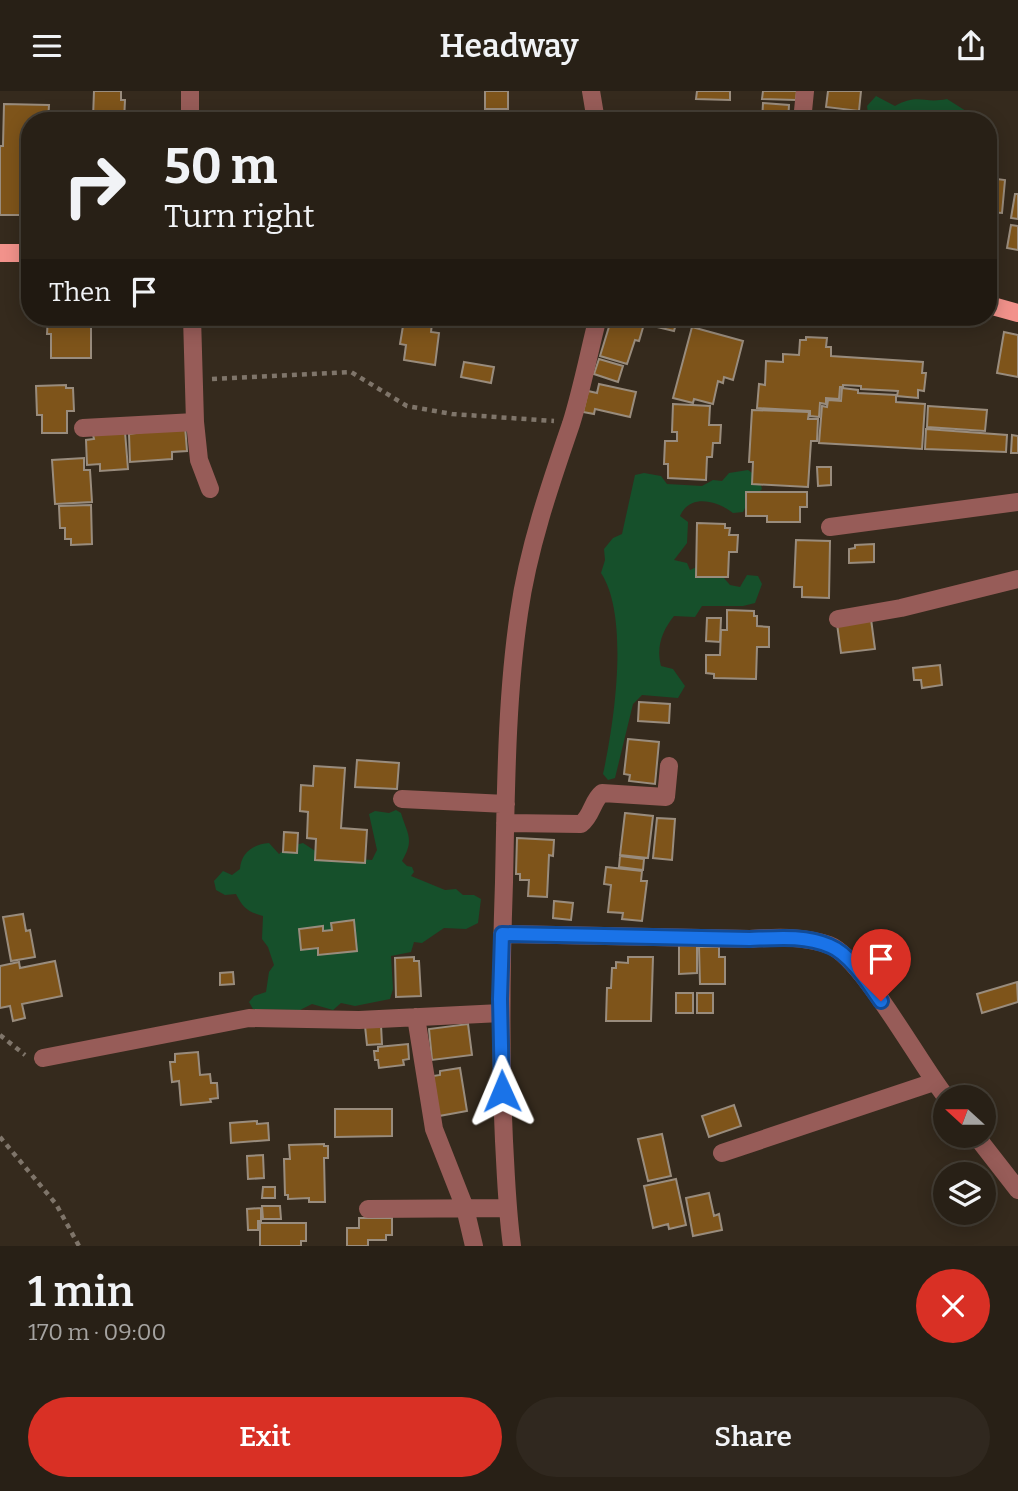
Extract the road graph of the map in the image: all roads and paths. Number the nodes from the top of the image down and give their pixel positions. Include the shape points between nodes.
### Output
1 (190, 91) edge
2 (591, 91) edge
3 (805, 91) edge
4 (190, 112) edge
5 (594, 112) edge
6 (803, 112) edge
7 (0, 253) edge
8 (21, 253) edge
9 (997, 307) edge
10 (1018, 313) edge
11 (192, 326) edge
12 (596, 326) edge
13 (194, 380) junction
14 (195, 422) junction
15 (572, 422) junction
16 (83, 428) dead end
17 (210, 489) dead end
18 (1018, 502) edge
19 (830, 527) dead end
20 (1018, 579) edge
21 (838, 619) dead end
22 (669, 766) dead end
23 (402, 799) dead end
24 (506, 804) junction
25 (505, 823) junction
26 (502, 934) junction
27 (500, 1013) junction
28 (416, 1017) junction
29 (0, 1035) edge
30 (43, 1058) joint
31 (934, 1081) junction
32 (937, 1085) edge
33 (0, 1137) edge
34 (985, 1148) edge
35 (722, 1153) dead end
36 (1018, 1190) edge
37 (465, 1208) junction
38 (508, 1208) junction
39 (368, 1209) dead end
40 (79, 1246) edge
41 (474, 1246) edge
42 (512, 1246) edge

1 - 4 street
2 - 5 street
3 - 6 street
7 - 8 main road
9 - 10 main road
11 - 13 street
12 - 15 street
13 - 14 street
13 - 15 path via 351,372 407,406 452,414
14 - 16 street
14 - 17 street via 199,460
15 - 24 street via 556,465 519,611
18 - 19 street
20 - 21 street
22 - 25 street via 666,797 602,793 581,824
23 - 24 street
24 - 25 street
25 - 26 street
26 - 27 street
26 - 31 street via 789,937 832,946 862,976
27 - 28 street
27 - 38 street
28 - 30 street via 249,1018
28 - 37 street via 434,1129
29 - 30 path via 24,1055
31 - 32 street
31 - 35 street
33 - 40 path via 56,1204
34 - 36 street
37 - 38 street
37 - 39 street
37 - 41 street
38 - 42 street

